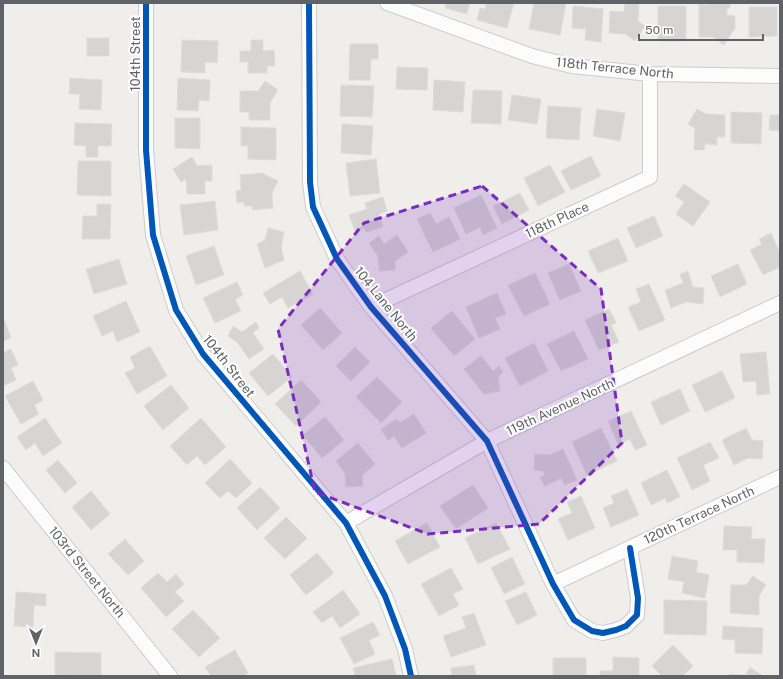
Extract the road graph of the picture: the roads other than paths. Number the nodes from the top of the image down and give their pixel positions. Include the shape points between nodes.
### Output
1 (146, 3) edge
2 (309, 3) edge
3 (387, 3) edge
4 (650, 74) junction
5 (780, 76) edge
6 (780, 303) edge
7 (371, 306) junction
8 (487, 441) junction
9 (3, 468) edge
10 (780, 477) edge
11 (346, 523) junction
12 (630, 548) junction
13 (553, 584) junction
14 (170, 676) edge
15 (411, 676) edge

1 - 11 street, 104th Street via 146,150 153,234 176,310 203,354
2 - 7 street, 104 Lane North via 310,182 313,207 337,259
3 - 4 street, 118th Terrace North via 532,56 572,66
4 - 5 street, 118th Terrace North
4 - 7 street, 118th Place via 650,177
6 - 8 street, 119th Avenue North
7 - 8 street, 104 Lane North
8 - 11 street, 119th Avenue North
8 - 13 street, 104 Lane North
9 - 14 street, 103rd Street North
10 - 12 street, 120th Terrace North
11 - 15 street, 104th Street via 386,596 405,649
12 - 13 street, 120th Terrace North
12 - 13 street, 104 Lane North via 638,598 636,615 626,626 603,633 592,632 574,620

